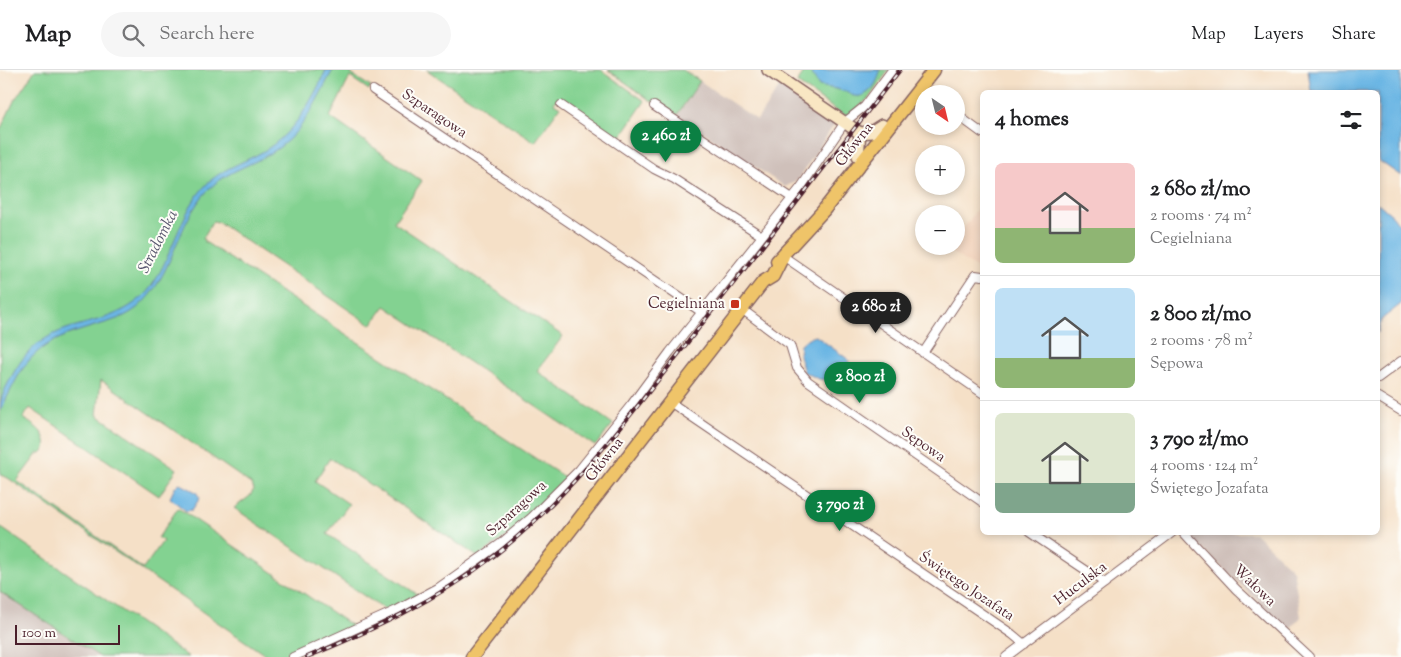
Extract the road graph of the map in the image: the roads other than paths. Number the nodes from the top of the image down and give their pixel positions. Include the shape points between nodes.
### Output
1 (768, 70) edge
2 (892, 70) edge
3 (924, 70) edge
4 (934, 70) edge
5 (927, 85) edge
6 (373, 90) dead end
7 (915, 102) edge
8 (561, 105) dead end
9 (654, 106) dead end
10 (965, 120) edge
11 (845, 122) junction
12 (882, 125) junction
13 (980, 131) edge
14 (860, 133) junction
15 (858, 156) junction
16 (792, 198) junction
17 (762, 236) junction
18 (798, 238) junction
19 (783, 256) junction
20 (980, 276) edge
21 (742, 310) junction
22 (704, 313) junction
23 (923, 353) junction
24 (1401, 361) edge
25 (1380, 377) edge
26 (980, 392) edge
27 (1380, 398) edge
28 (670, 402) junction
29 (1401, 411) edge
30 (980, 501) edge
31 (1033, 535) edge
32 (1169, 535) edge
33 (1186, 535) edge
34 (1105, 584) junction
35 (1024, 644) junction
36 (293, 657) edge
37 (472, 657) edge
38 (1006, 657) edge
39 (1309, 657) edge

1 - 11 street
2 - 11 street, Szparagowa via 865,106
3 - 12 main road, Główna
4 - 5 main road, Główna
6 - 22 street, Szparagowa
7 - 18 main road, Główna
8 - 17 street via 654,169
9 - 16 street
10 - 13 street
11 - 14 street
11 - 16 street, Szparagowa
12 - 14 street via 871,132
12 - 15 main road, Główna
14 - 15 street
15 - 18 main road, Główna via 816,209
16 - 17 street, Szparagowa
17 - 22 street, Szparagowa
18 - 19 main road, Główna
19 - 21 main road, Główna via 771,278 764,282
19 - 23 street
20 - 23 street via 975,275 963,290
21 - 28 main road, Główna
21 - 30 street, Sępowa via 790,345 797,368 808,381
22 - 36 street, Szparagowa via 579,470 517,531 438,588
23 - 26 street
24 - 25 street
27 - 29 street
28 - 35 street, Świętego Jozafata
28 - 37 main road, Główna
31 - 34 street
32 - 34 street, Huculska
33 - 39 street, Wałowa via 1236,589
34 - 35 street, Huculska
35 - 38 street, Huculska

